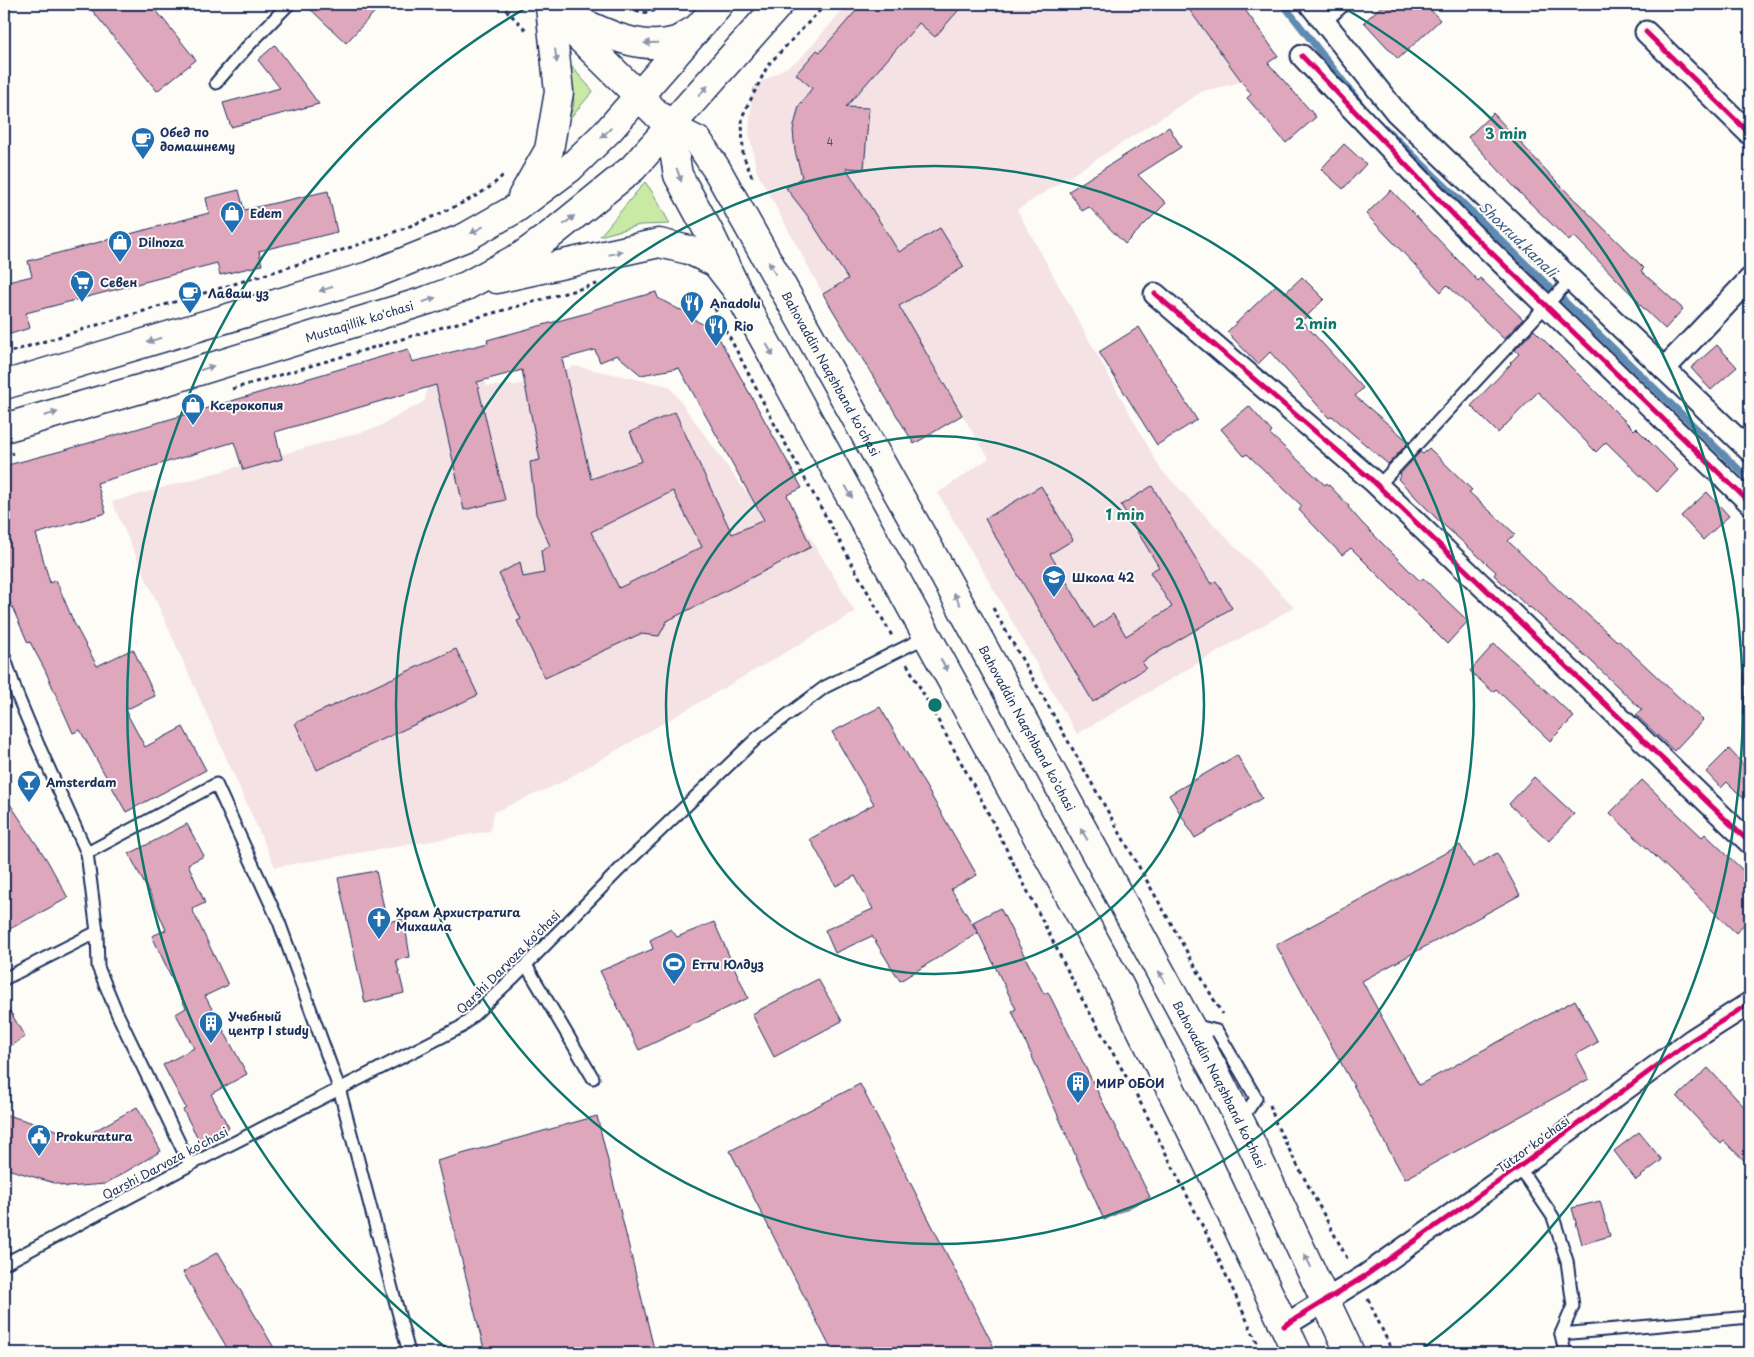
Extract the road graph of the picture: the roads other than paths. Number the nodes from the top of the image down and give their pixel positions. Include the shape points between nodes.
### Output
1 (290, 4) edge
2 (720, 4) edge
3 (779, 4) edge
4 (1310, 4) edge
5 (1345, 4) edge
6 (548, 6) edge
7 (1325, 22) junction
8 (697, 30) junction
9 (1646, 32) dead end
10 (1302, 56) dead end
11 (216, 83) dead end
12 (639, 97) junction
13 (670, 127) junction
14 (1750, 134) edge
15 (515, 209) junction
16 (1750, 279) edge
17 (1570, 280) junction
18 (466, 286) junction
19 (737, 290) junction
20 (1155, 294) dead end
21 (1546, 305) junction
22 (1664, 369) junction
23 (4, 385) edge
24 (4, 428) edge
25 (1750, 451) edge
26 (1378, 486) junction
27 (1750, 503) edge
28 (928, 636) junction
29 (4, 656) edge
30 (1750, 843) edge
31 (87, 854) junction
32 (97, 932) junction
33 (526, 965) junction
34 (4, 979) edge
35 (1750, 1003) edge
36 (593, 1078) dead end
37 (339, 1088) junction
38 (190, 1165) junction
39 (1519, 1167) junction
40 (4, 1264) edge
41 (1326, 1299) junction
42 (1750, 1317) edge
43 (1284, 1326) junction
44 (1561, 1334) junction
45 (409, 1353) edge
46 (1297, 1353) edge
47 (1350, 1353) edge
48 (1565, 1353) edge

1 - 11 lane
2 - 8 main road
13 -> 3 main road, Mustaqillik ko'chasi
4 - 7 street
5 - 7 lane
8 -> 6 main road via 676,41 652,44 627,42
6 - 12 main road, Bahovaddin Naqshband ko'chasi
6 -> 15 main road via 559,92 555,122 549,150
7 - 17 street via 1396,112
8 - 12 main road
9 - 14 street
10 - 21 street via 1469,231
12 - 13 main road, Bahovaddin Naqshband ko'chasi
12 -> 15 main road via 570,168
18 -> 13 main road, Mustaqillik ko'chasi via 523,255 553,233 634,168
13 -> 19 main road via 678,174
41 -> 13 main road, Bahovaddin Naqshband ko'chasi via 1240,1122 1188,1024 945,577 754,235 698,141
15 -> 23 main road via 466,237 369,276
16 - 22 street
17 - 21 lane
17 - 22 street
18 -> 19 main road via 659,243 689,250 716,263
24 -> 18 main road, Mustaqillik ko'chasi via 147,387
19 -> 28 main road
20 - 26 street
21 - 26 lane
21 - 27 street
22 - 25 street
26 - 30 street
28 - 33 lane, Qarshi Darvoza ko'chasi via 826,686 758,737 618,870
28 -> 43 main road via 1119,985
29 - 31 lane via 33,733
31 - 32 lane
31 - 37 lane via 216,784 279,922
32 - 34 lane
32 - 38 lane via 98,967
33 - 36 lane
33 - 37 lane, Qarshi Darvoza ko'chasi via 461,1027
35 - 39 street, Tutzor ko'chasi via 1692,1040
37 - 38 lane, Qarshi Darvoza ko'chasi
37 - 45 lane
38 - 40 lane, Qarshi Darvoza ko'chasi
39 - 41 street, Tutzor ko'chasi via 1359,1280
39 - 44 lane via 1553,1217 1567,1261 1573,1306
41 - 43 street, Tutzor ko'chasi
41 - 47 main road, Bahovaddin Naqshband ko'chasi
42 - 44 lane
43 - 46 main road
44 - 48 lane

